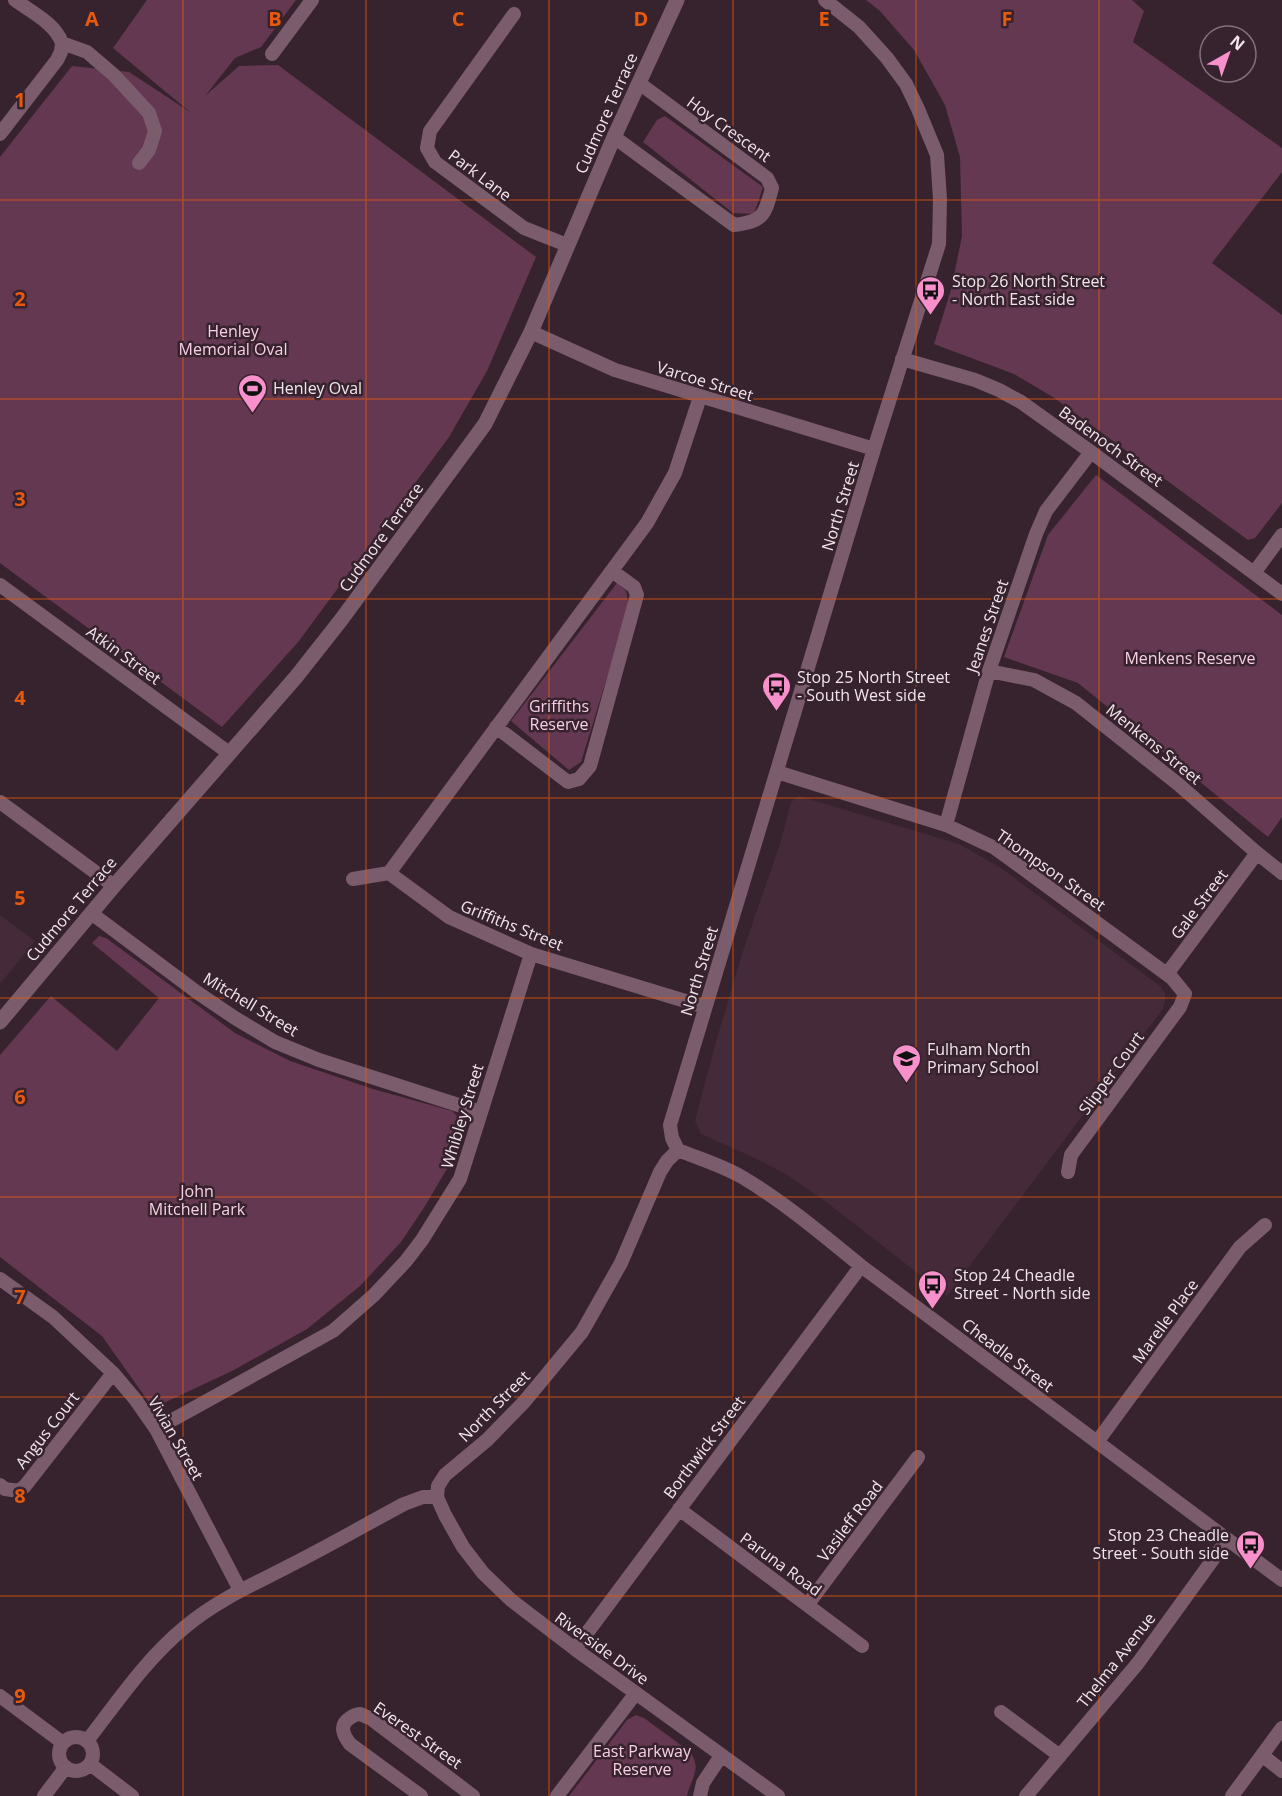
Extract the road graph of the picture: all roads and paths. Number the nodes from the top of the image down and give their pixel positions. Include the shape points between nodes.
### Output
1 (15, 0) edge
2 (312, 0) edge
3 (677, 0) edge
4 (825, 0) edge
5 (514, 14) dead end
6 (62, 43) junction
7 (272, 54) dead end
8 (639, 83) junction
9 (0, 134) edge
10 (614, 137) junction
11 (140, 163) dead end
12 (567, 245) junction
13 (531, 332) junction
14 (902, 359) junction
15 (700, 397) junction
16 (874, 448) junction
17 (1091, 452) junction
18 (1282, 535) edge
19 (612, 570) junction
20 (1254, 573) junction
21 (0, 585) edge
22 (1282, 594) edge
23 (989, 671) junction
24 (496, 727) junction
25 (229, 753) junction
26 (777, 772) junction
27 (0, 802) edge
28 (946, 825) junction
29 (1257, 853) junction
30 (388, 873) junction
31 (1282, 873) edge
32 (353, 879) dead end
33 (114, 886) junction
34 (91, 913) junction
35 (531, 954) junction
36 (1167, 974) junction
37 (1185, 994) joint
38 (705, 1007) junction
39 (0, 1023) edge
40 (480, 1112) junction
41 (678, 1150) junction
42 (1068, 1172) dead end
43 (1265, 1225) dead end
44 (861, 1266) junction
45 (0, 1279) edge
46 (113, 1373) junction
47 (156, 1429) junction
48 (1097, 1442) junction
49 (918, 1457) dead end
50 (0, 1485) edge
51 (437, 1497) junction
52 (679, 1509) junction
53 (1227, 1540) junction
54 (1282, 1580) edge
55 (240, 1590) junction
56 (808, 1604) junction
57 (862, 1646) dead end
58 (575, 1649) junction
59 (636, 1693) junction
60 (0, 1696) edge
61 (1001, 1712) dead end
62 (1282, 1728) edge
63 (87, 1741) junction
64 (63, 1743) junction
65 (1262, 1755) junction
66 (721, 1756) junction
67 (1060, 1756) junction
68 (90, 1764) junction
69 (66, 1767) junction
70 (1282, 1771) edge
71 (44, 1796) edge
72 (132, 1796) edge
73 (421, 1796) edge
74 (474, 1796) edge
75 (557, 1796) edge
76 (700, 1796) edge
77 (778, 1796) edge
78 (1026, 1796) edge
79 (1232, 1796) edge

1 - 6 street via 52,27
2 - 7 street
3 - 8 street, Cudmore Terrace
4 - 14 street, North Street via 859,27 906,84 937,155 939,244
5 - 12 street, Park Lane via 430,131 427,148 435,162 524,228
6 - 9 street via 57,60
6 - 11 street via 87,52 149,113 155,131
8 - 10 street, Cudmore Terrace
8 - 10 street, Hoy Crescent via 767,178 772,188 762,216 752,223 734,225
10 - 12 street, Cudmore Terrace
12 - 13 street, Cudmore Terrace
13 - 15 street, Varcoe Street via 615,370
13 - 25 street, Cudmore Terrace via 485,424 443,483 296,677
14 - 16 street, North Street
14 - 17 street, Badenoch Street via 999,390
15 - 16 street, Varcoe Street
15 - 19 street via 675,473 647,523
16 - 26 street, North Street
17 - 20 street, Badenoch Street
17 - 23 street, Jeanes Street via 1046,512
18 - 20 street
19 - 24 street
19 - 24 street via 634,587 637,595 590,766 579,779 568,782
20 - 22 street, Badenoch Street
21 - 25 street, Atkin Street
23 - 28 street, Jeanes Street
23 - 29 street, Menkens Street via 1034,680 1076,703
24 - 30 street
25 - 33 street, Cudmore Terrace
26 - 28 street, Thompson Street
26 - 38 street, North Street
27 - 33 street
28 - 36 street, Thompson Street via 995,848
29 - 31 street, Menkens Street
29 - 36 street, Gale Street
30 - 32 street
30 - 35 street, Griffiths Street via 449,917
33 - 34 street, Cudmore Terrace
34 - 39 street, Cudmore Terrace
34 - 40 street, Mitchell Street via 198,993 275,1042
35 - 38 street, Griffiths Street
35 - 40 street, Whibley Street
36 - 37 street, Thompson Street
37 - 42 street, Slipper Court via 1180,1007 1071,1155
38 - 41 street, North Street via 670,1125
40 - 47 street, Whibley Street via 460,1179 417,1247 374,1295 333,1331
41 - 44 street, Cheadle Street via 743,1178
41 - 51 street, North Street via 660,1172 621,1263 582,1332 488,1440 445,1475
43 - 48 street, Marelle Place via 1240,1247
44 - 48 street, Cheadle Street
44 - 52 street, Borthwick Street
45 - 46 street, Vivian Street via 53,1317
46 - 47 street, Vivian Street
46 - 50 street, Angus Court via 25,1486 19,1491
47 - 55 street, Vivian Street
48 - 53 street, Cheadle Street
49 - 56 street, Vasileff Road
51 - 55 street via 404,1503
51 - 58 street, Riverside Drive via 463,1547 483,1573
52 - 56 street, Paruna Road
52 - 58 street, Borthwick Street
53 - 54 street, Cheadle Street
53 - 67 street, Thelma Avenue via 1138,1663
55 - 63 street via 185,1626 148,1662
56 - 57 street, Paruna Road
58 - 59 street, Riverside Drive
59 - 66 street, Riverside Drive
59 - 75 street
60 - 64 street
61 - 67 street
62 - 65 street
63 - 64 street via 75,1737
63 - 68 street via 93,1753
64 - 69 street via 60,1756
65 - 70 street
65 - 79 street
66 - 76 street via 703,1783
66 - 77 street, Riverside Drive
67 - 78 street, Thelma Avenue
68 - 69 street via 79,1771
68 - 72 street
69 - 71 street
73 - 74 street, Everest Street via 350,1744 342,1729 345,1722 360,1714 370,1718

